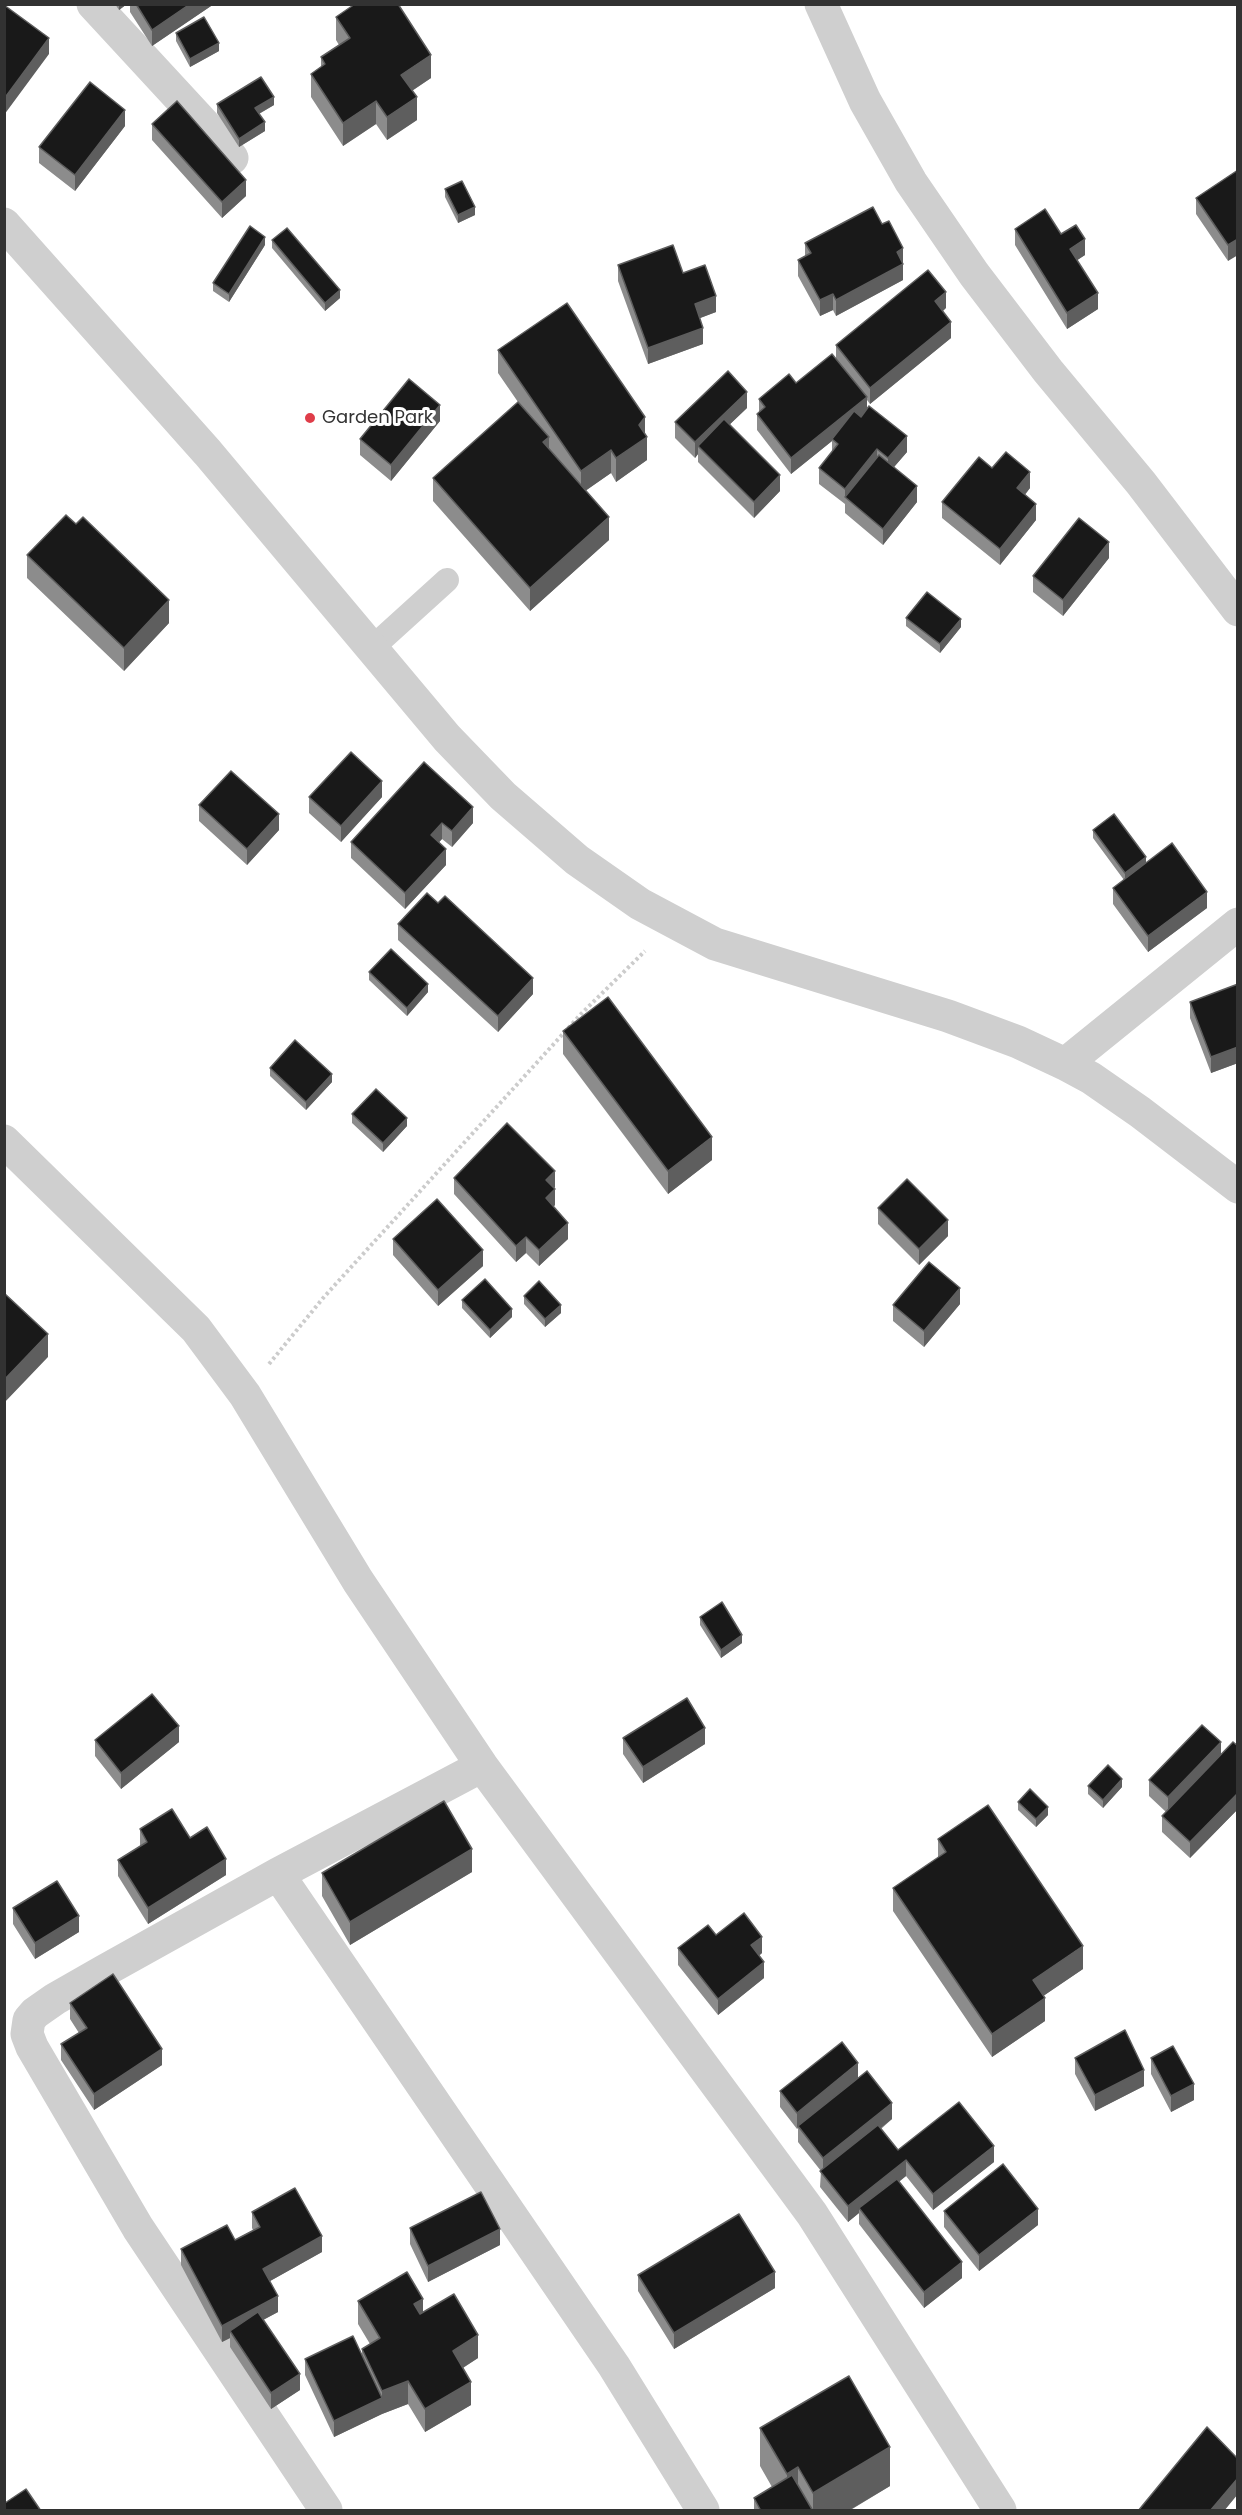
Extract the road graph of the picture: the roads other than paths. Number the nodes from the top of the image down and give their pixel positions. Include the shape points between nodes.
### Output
1 (93, 4) edge
2 (821, 4) edge
3 (232, 158) dead end
4 (4, 224) edge
5 (447, 580) dead end
6 (1238, 610) edge
7 (372, 648) junction
8 (1238, 924) edge
9 (1065, 1064) junction
10 (4, 1141) edge
11 (1238, 1187) edge
12 (482, 1766) junction
13 (278, 1874) junction
14 (326, 2511) edge
15 (703, 2511) edge
16 (1000, 2511) edge

1 - 3 street
2 - 6 street via 865,101 911,182 974,274
4 - 7 street via 207,453
5 - 7 lane
7 - 9 street via 447,738 503,796 577,860 640,904 715,944 948,1016
8 - 9 street
9 - 11 street via 1140,1112
10 - 12 street via 196,1329 244,1395 358,1581
12 - 13 street
12 - 16 street via 812,2214
13 - 14 street via 55,1999 29,2020 27,2034 52,2084 138,2228
13 - 15 street via 614,2366

